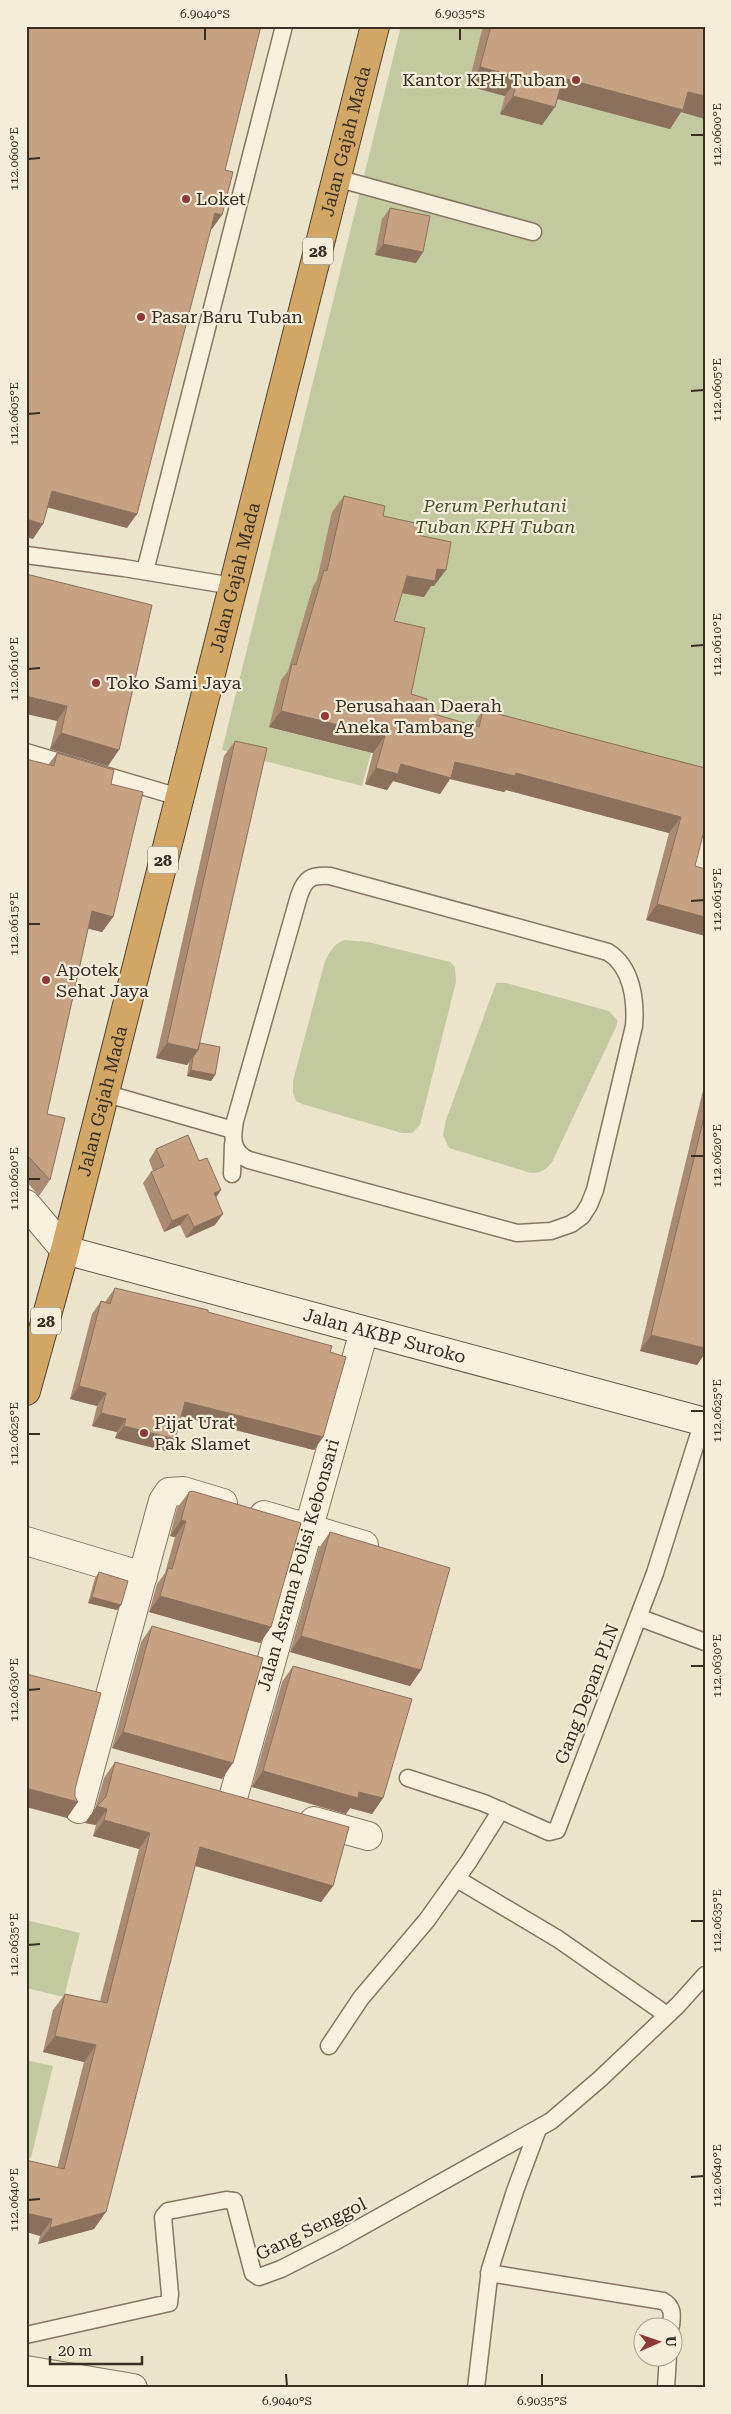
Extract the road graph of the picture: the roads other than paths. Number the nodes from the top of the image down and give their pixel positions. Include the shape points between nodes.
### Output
1 (284, 26) edge
2 (375, 26) edge
3 (336, 178) junction
4 (533, 232) dead end
5 (26, 555) edge
6 (145, 571) junction
7 (233, 586) junction
8 (26, 752) edge
9 (179, 797) junction
10 (104, 1093) junction
11 (233, 1135) junction
12 (232, 1174) dead end
13 (26, 1204) edge
14 (65, 1250) junction
15 (364, 1331) junction
16 (26, 1391) edge
17 (704, 1422) edge
18 (309, 1529) junction
19 (26, 1541) edge
20 (391, 1553) edge
21 (143, 1576) junction
22 (638, 1617) junction
23 (130, 1623) junction
24 (158, 1631) edge
25 (705, 1642) edge
26 (243, 1655) edge
27 (271, 1663) junction
28 (300, 1671) edge
29 (93, 1759) junction
30 (121, 1766) edge
31 (408, 1778) dead end
32 (205, 1790) edge
33 (79, 1809) edge
34 (501, 1810) junction
35 (291, 1814) edge
36 (368, 1836) dead end
37 (457, 1879) junction
38 (705, 1975) edge
39 (667, 2015) junction
40 (329, 2046) dead end
41 (538, 2129) junction
42 (489, 2273) junction
43 (672, 2316) edge
44 (26, 2336) edge
45 (667, 2366) edge
46 (26, 2370) edge
47 (133, 2388) edge
48 (476, 2388) edge
49 (666, 2388) edge

1 - 6 lane
2 - 3 highway, Jalan Gajah Mada / 28
3 - 4 lane
3 - 7 highway, Jalan Gajah Mada / 28
5 - 6 lane
6 - 7 lane
7 - 9 highway, Jalan Gajah Mada / 28
8 - 9 lane
9 - 10 highway, Jalan Gajah Mada / 28
10 - 11 lane
10 - 14 highway, Jalan Gajah Mada / 28
11 - 11 lane via 299,896 303,884 311,877 330,876 608,952 618,958 632,987 634,1026 596,1190 582,1216 571,1224 551,1231 517,1232 249,1160 239,1156 234,1149
11 - 12 lane
13 - 14 street
14 - 15 street, Jalan AKBP Suroko
14 - 16 highway, Jalan Gajah Mada / 28
15 - 17 street, Jalan AKBP Suroko
15 - 18 street, Jalan Asrama Polisi Kebonsari
17 - 22 lane, Gang Depan PLN via 676,1513
18 - 20 street
18 - 21 street via 172,1490 165,1497
18 - 27 street, Jalan Asrama Polisi Kebonsari
19 - 21 street
21 - 23 street
22 - 25 lane
22 - 34 lane, Gang Depan PLN via 556,1830 549,1832
23 - 24 street
23 - 29 street
26 - 27 street
27 - 28 street
27 - 32 street, Jalan Asrama Polisi Kebonsari via 243,1800
29 - 30 street
29 - 33 street
31 - 34 lane, Gang Depan PLN
34 - 37 lane
35 - 36 street
37 - 39 lane via 558,1939
37 - 40 lane via 361,1998
38 - 39 lane
39 - 41 lane via 568,2108
41 - 42 lane
41 - 44 lane, Gang Senggol via 338,2240 262,2277 253,2273 234,2201 165,2212 162,2216 169,2302
42 - 43 lane via 663,2301 669,2305
42 - 48 lane
45 - 49 lane
46 - 47 street

